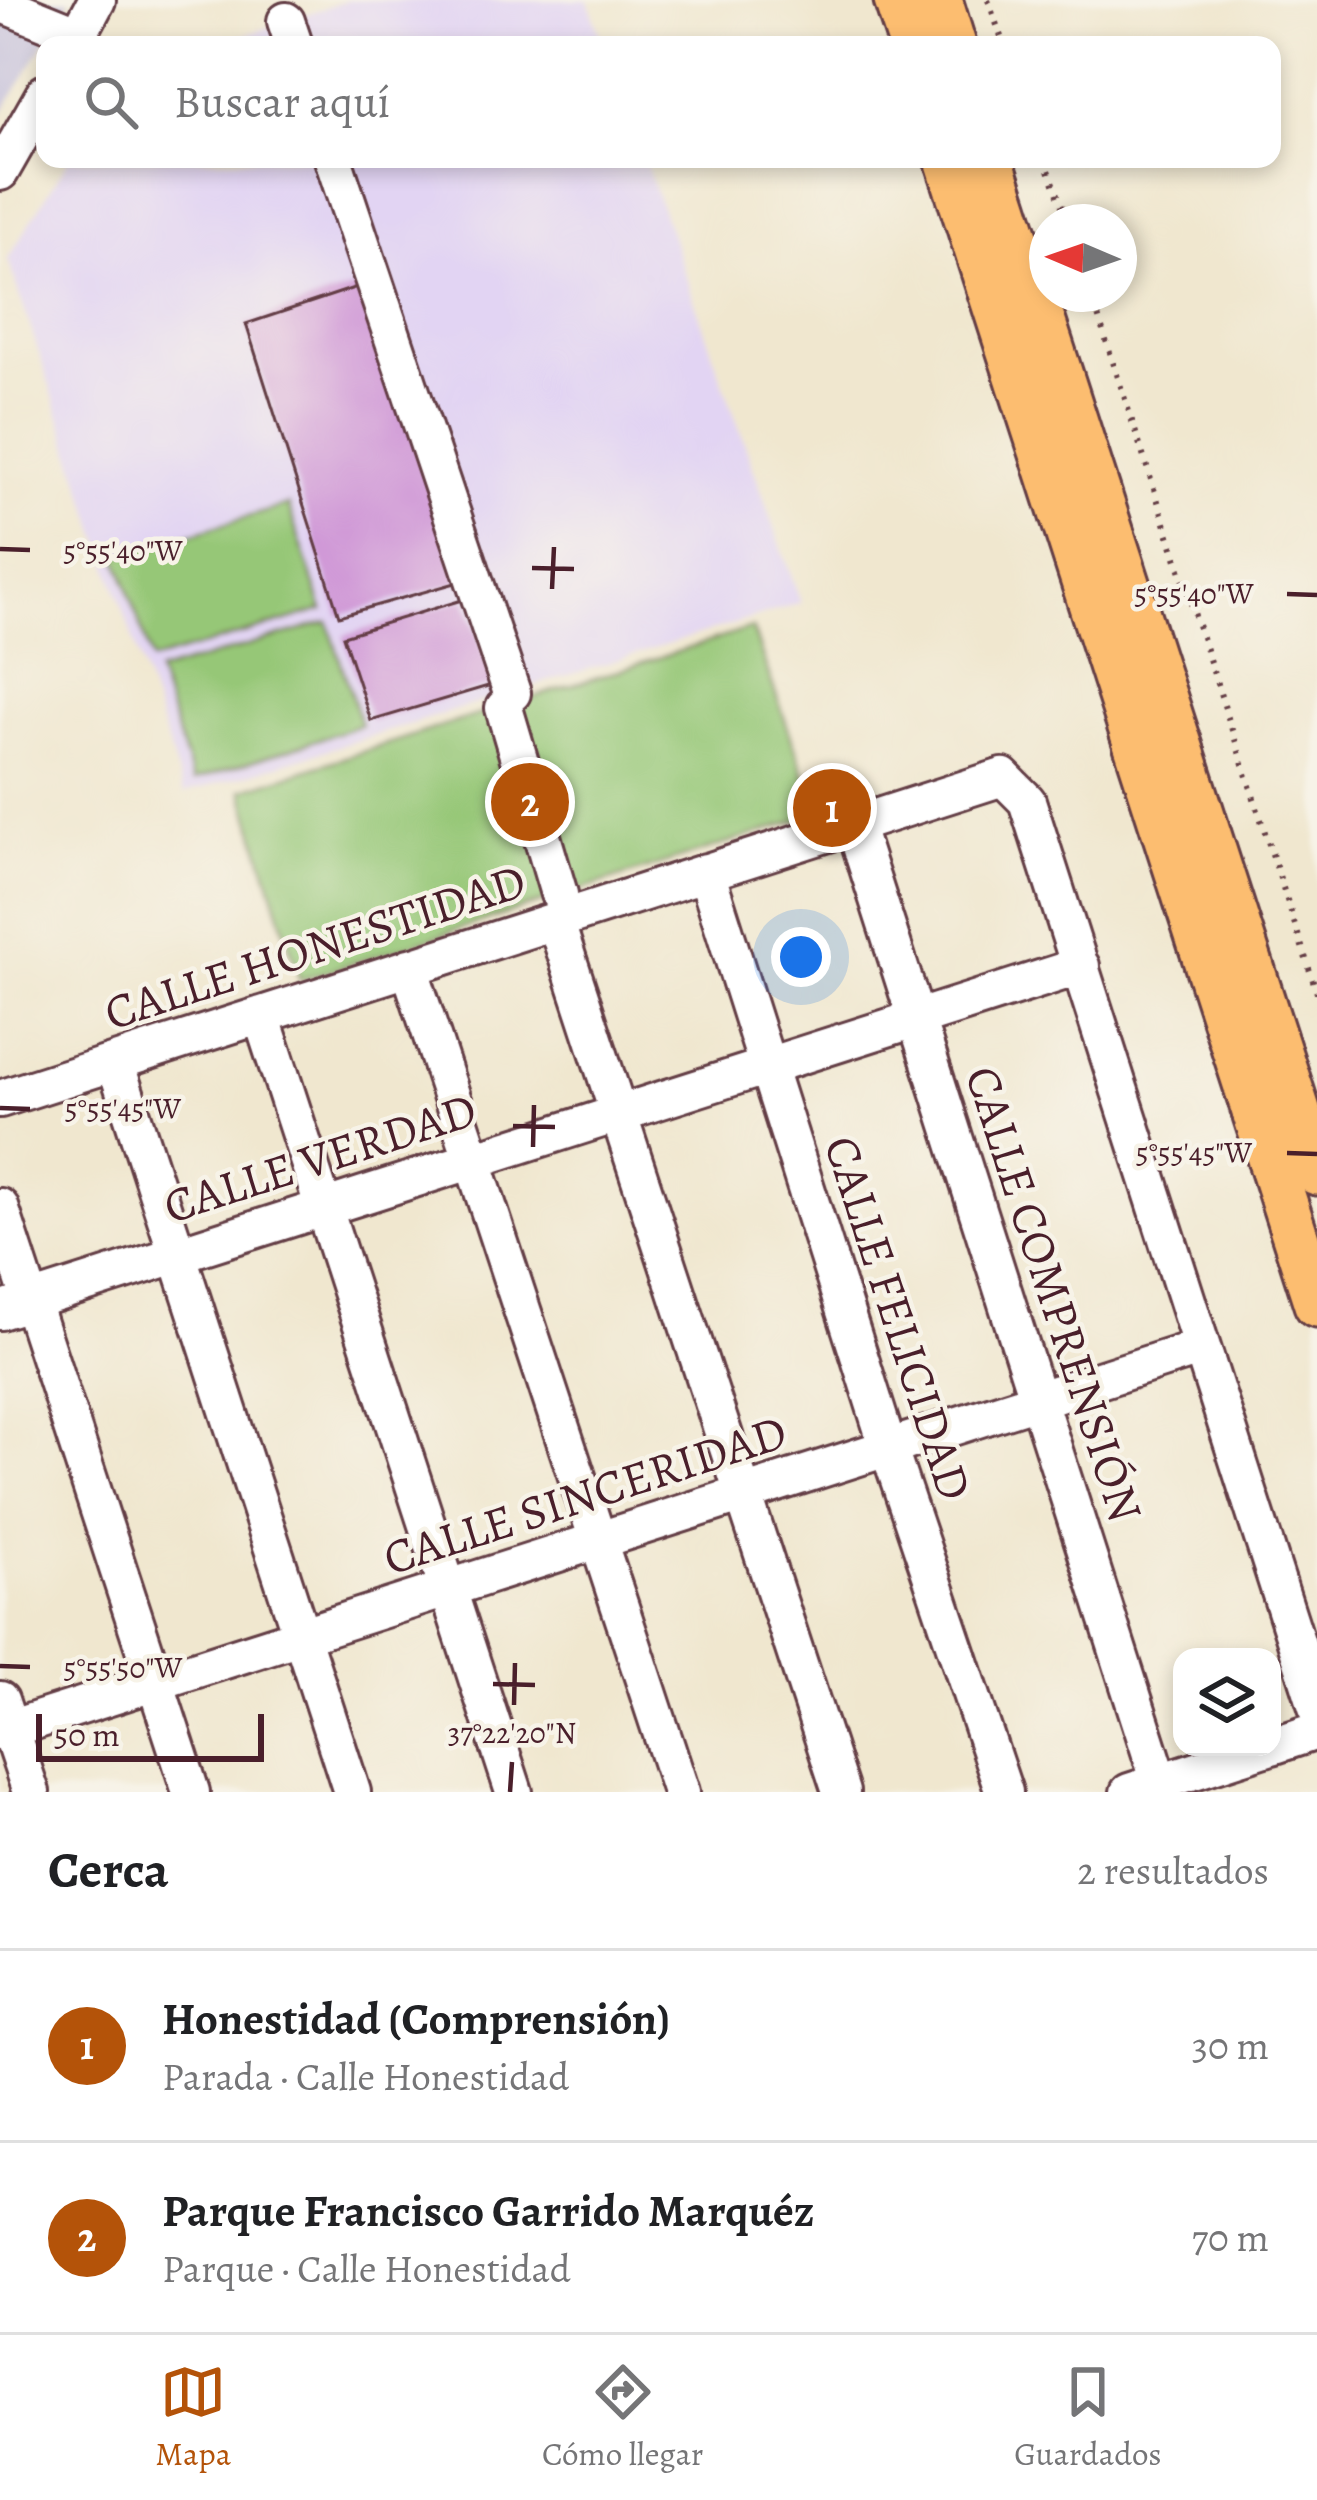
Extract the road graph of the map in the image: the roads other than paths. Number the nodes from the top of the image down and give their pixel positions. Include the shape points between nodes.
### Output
1 (98, 0) edge
2 (897, 0) edge
3 (939, 0) edge
4 (0, 3) edge
5 (68, 36) edge
6 (78, 36) edge
7 (909, 36) edge
8 (950, 36) edge
9 (36, 110) edge
10 (335, 168) edge
11 (951, 168) edge
12 (993, 168) edge
13 (0, 172) edge
14 (854, 824) junction
15 (706, 872) junction
16 (557, 907) junction
17 (1081, 966) junction
18 (410, 967) junction
19 (260, 1015) junction
20 (915, 1018) junction
21 (115, 1062) junction
22 (766, 1066) junction
23 (0, 1099) edge
24 (617, 1113) junction
25 (474, 1158) junction
26 (1317, 1172) edge
27 (0, 1207) edge
28 (324, 1207) junction
29 (177, 1256) junction
30 (1317, 1304) edge
31 (15, 1307) edge
32 (1199, 1348) junction
33 (1038, 1400) junction
34 (888, 1448) junction
35 (743, 1494) junction
36 (600, 1540) junction
37 (452, 1589) junction
38 (303, 1636) junction
39 (158, 1682) junction
40 (1317, 1707) edge
41 (3, 1720) edge
42 (1317, 1731) edge
43 (1281, 1742) edge
44 (1242, 1756) edge
45 (1150, 1789) edge
46 (31, 1792) edge
47 (191, 1792) edge
48 (352, 1792) edge
49 (514, 1792) edge
50 (682, 1792) edge
51 (842, 1792) edge
52 (1004, 1792) edge

1 - 6 street
2 - 7 main road
3 - 8 main road
4 - 5 street
9 - 13 street
10 - 16 street via 508,700
11 - 30 main road
12 - 26 main road
14 - 15 street, CALLE HONESTIDAD
14 - 17 street, CALLE HONESTIDAD via 1003,777 1027,801
14 - 20 street, CALLE COMPRENSIÓN
15 - 16 street, CALLE HONESTIDAD
15 - 22 street, CALLE FELICIDAD
16 - 18 street, CALLE HONESTIDAD
16 - 24 street
17 - 20 street, CALLE VERDAD
17 - 32 street
18 - 19 street, CALLE HONESTIDAD
18 - 25 street
19 - 21 street, CALLE HONESTIDAD
19 - 28 street
20 - 22 street, CALLE VERDAD
20 - 33 street, CALLE COMPRENSIÓN
21 - 23 street, CALLE HONESTIDAD
21 - 29 street
22 - 24 street, CALLE VERDAD
22 - 34 street, CALLE FELICIDAD
24 - 25 street, CALLE VERDAD
24 - 35 street
25 - 28 street, CALLE VERDAD
25 - 36 street
27 - 31 street
28 - 29 street, CALLE VERDAD
28 - 37 street
29 - 31 street, CALLE VERDAD
29 - 38 street
31 - 39 street
32 - 33 street, CALLE SINCERIDAD
32 - 40 street
33 - 34 street, CALLE SINCERIDAD
33 - 45 street, CALLE COMPRENSIÓN
34 - 35 street, CALLE SINCERIDAD
34 - 52 street, CALLE FELICIDAD
35 - 36 street, CALLE SINCERIDAD
35 - 51 street
36 - 37 street, CALLE SINCERIDAD
36 - 50 street
37 - 38 street, CALLE SINCERIDAD
37 - 49 street
38 - 39 street, CALLE SINCERIDAD
38 - 48 street
39 - 41 street, CALLE SINCERIDAD
39 - 47 street
41 - 46 street
42 - 43 street
44 - 45 street

